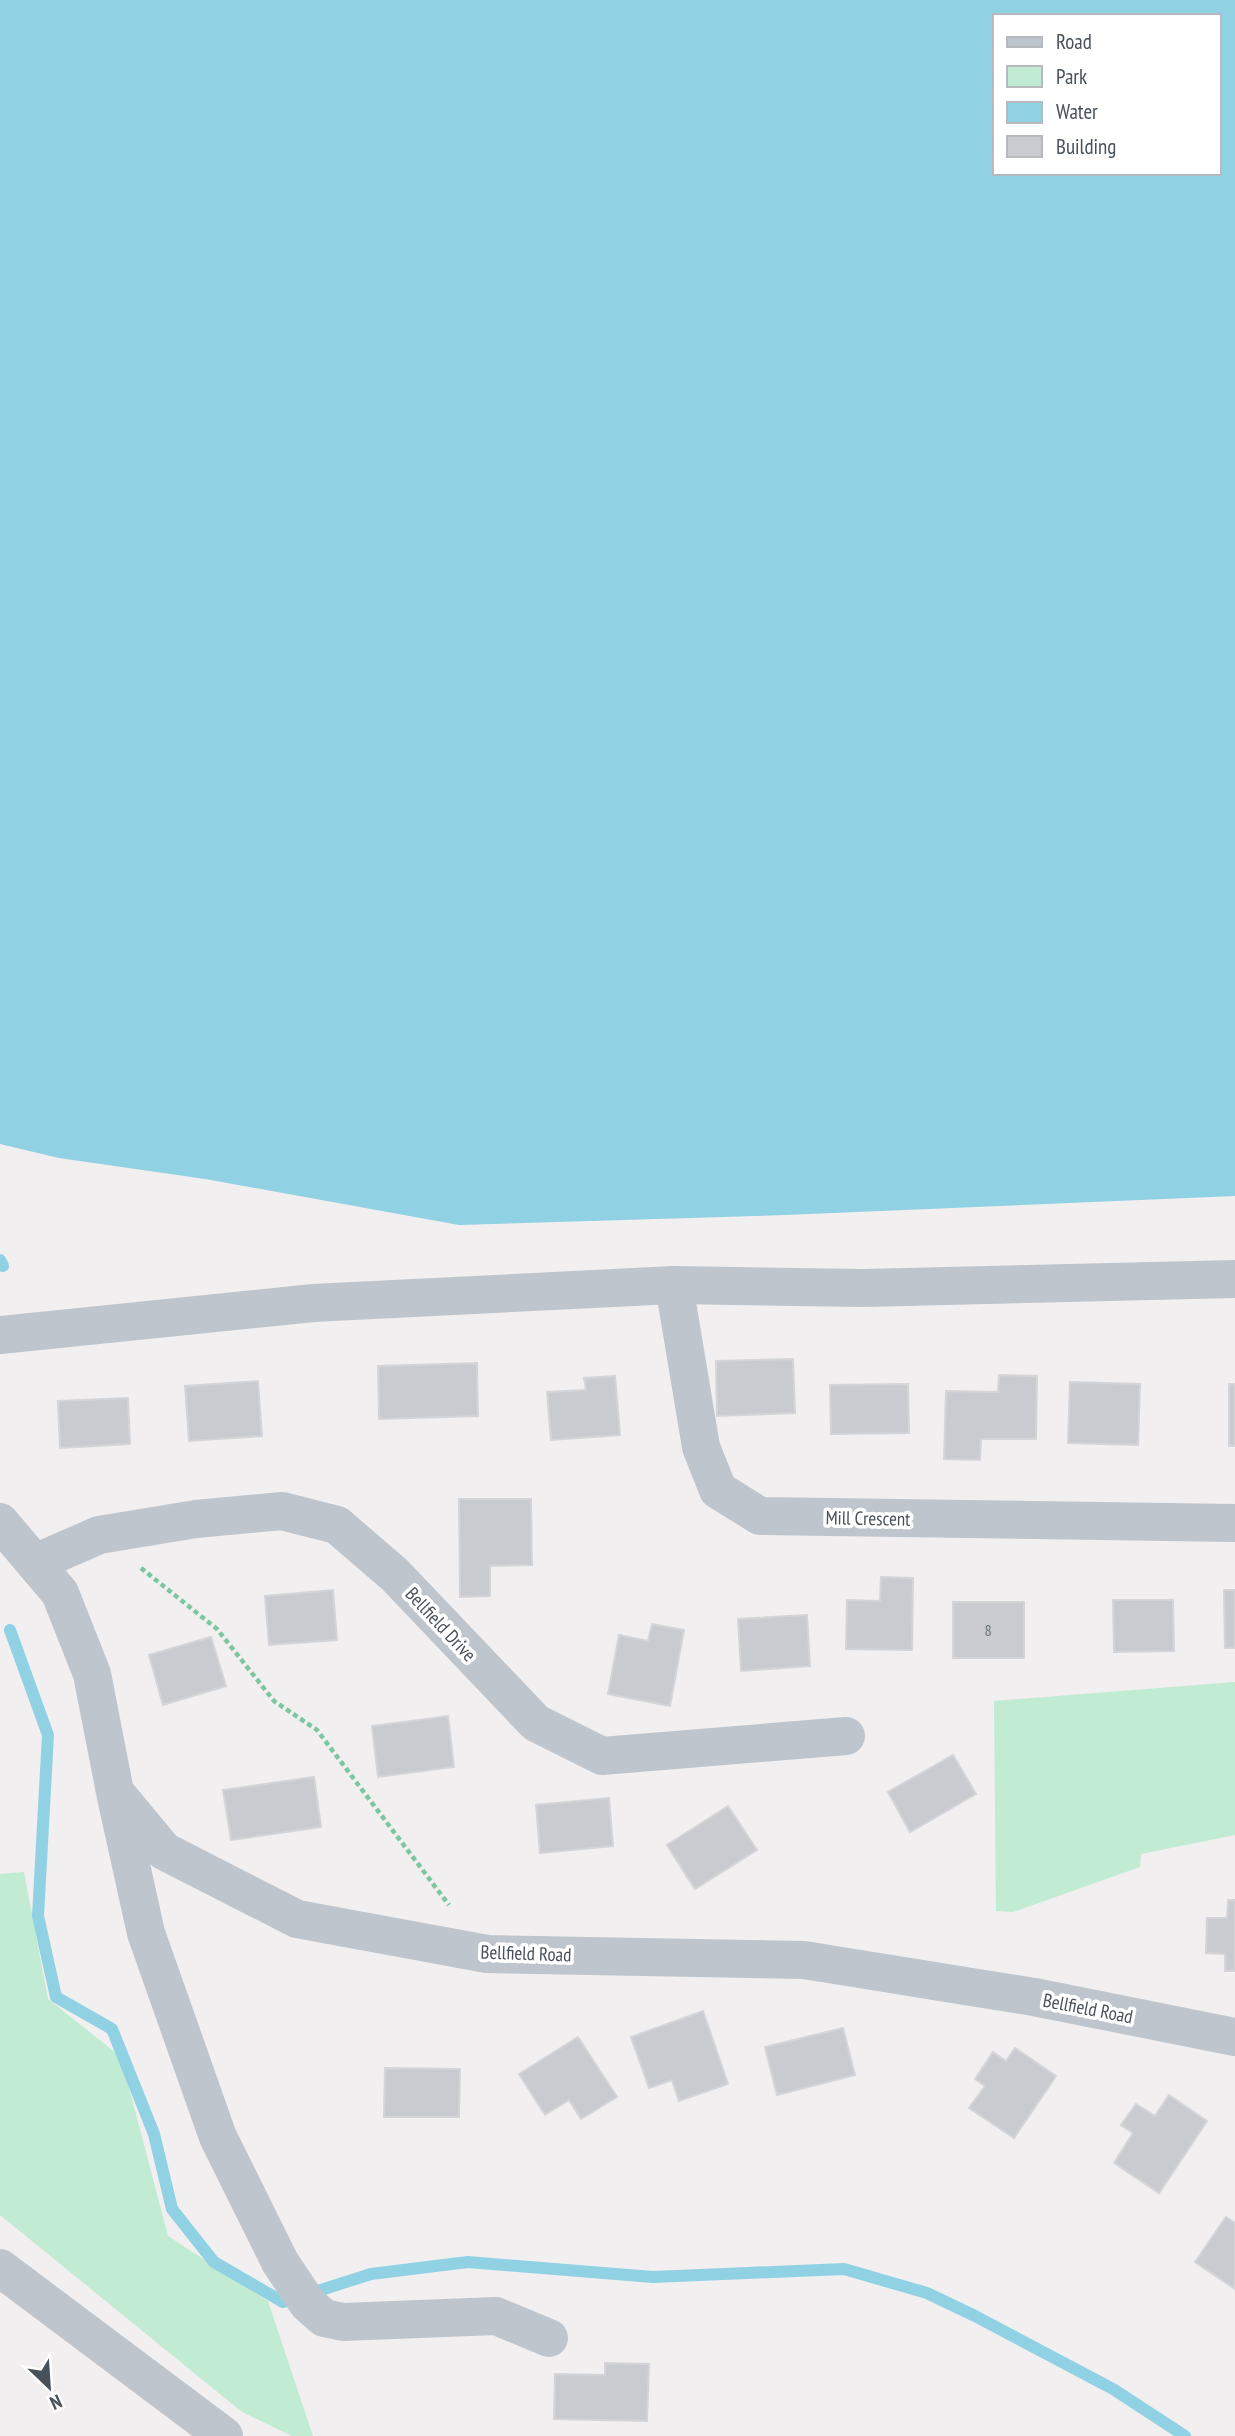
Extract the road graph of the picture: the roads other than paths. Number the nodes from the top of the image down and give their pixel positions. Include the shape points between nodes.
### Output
1 (1235, 1279) edge
2 (674, 1285) junction
3 (0, 1335) edge
4 (0, 1521) edge
5 (1235, 1523) edge
6 (34, 1563) junction
7 (846, 1736) dead end
8 (115, 1792) junction
9 (1235, 2037) edge
10 (0, 2268) edge
11 (549, 2338) dead end
12 (224, 2436) edge

1 - 2 street via 863,1288
2 - 3 street via 313,1303
2 - 5 street, Mill Crescent via 701,1447 718,1490 760,1516
4 - 6 street, Bellfield Road
6 - 7 street, Bellfield Drive via 99,1535 282,1511 337,1525 395,1575 536,1723 602,1756
6 - 8 street, Bellfield Road via 60,1593 92,1674
8 - 9 street, Bellfield Road via 164,1851 297,1919 487,1954 804,1960 1034,1997
8 - 11 street via 146,1933 218,2137 280,2262 308,2304 324,2318 343,2322 496,2316
10 - 12 street

